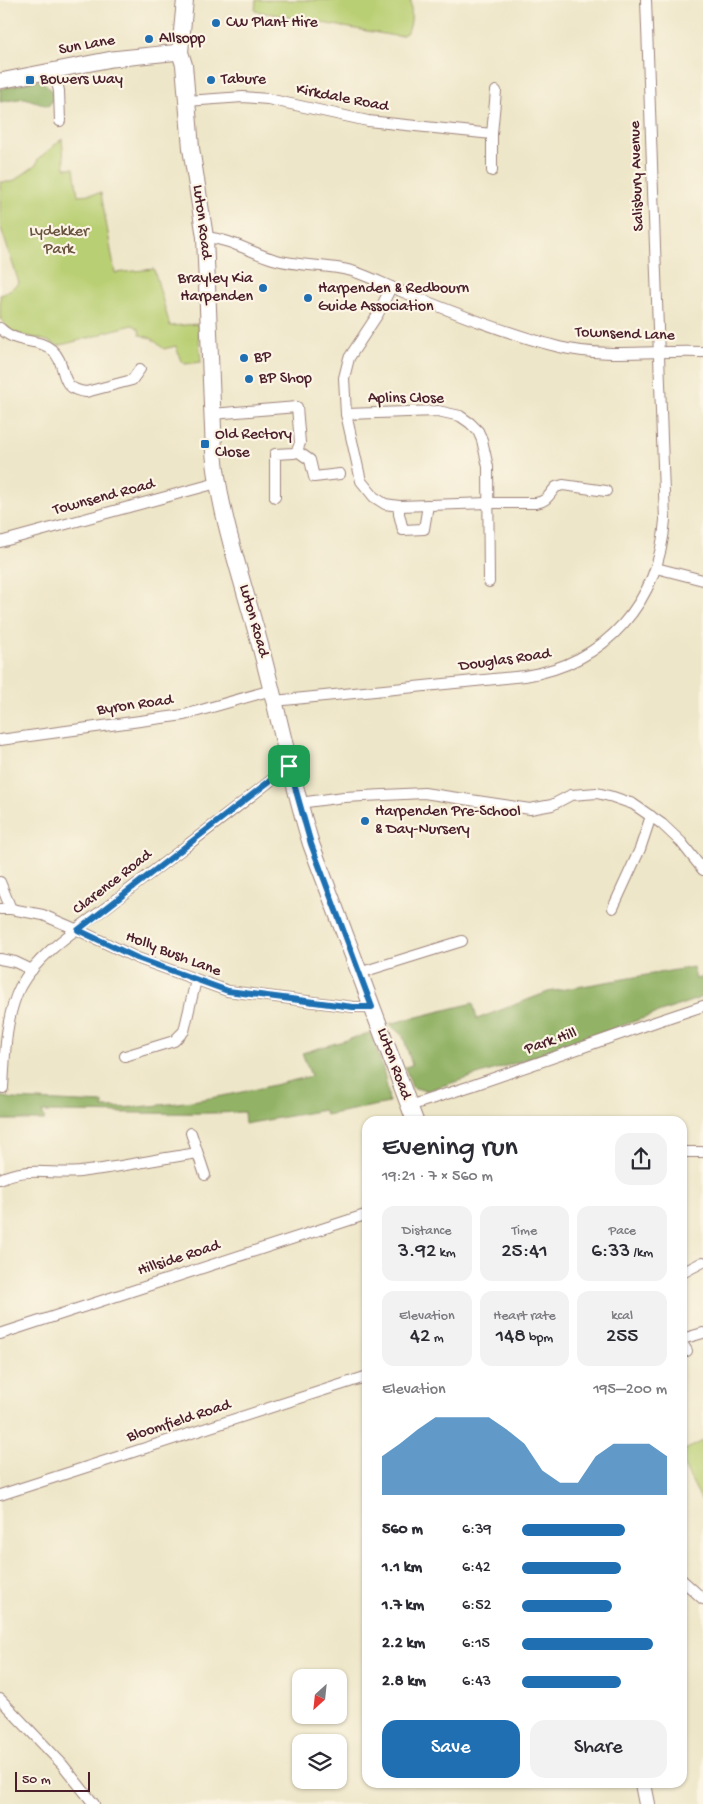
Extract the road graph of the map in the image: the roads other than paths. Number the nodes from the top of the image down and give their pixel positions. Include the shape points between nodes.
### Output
1 (184, 0) edge
2 (646, 0) edge
3 (180, 52) junction
4 (54, 70) junction
5 (0, 80) edge
6 (496, 91) dead end
7 (187, 101) junction
8 (60, 120) dead end
9 (492, 134) junction
10 (492, 172) dead end
11 (205, 237) junction
12 (391, 287) junction
13 (0, 328) edge
14 (659, 352) junction
15 (703, 352) edge
16 (140, 369) dead end
17 (212, 414) junction
18 (346, 414) junction
19 (297, 451) junction
20 (340, 474) dead end
21 (217, 483) junction
22 (606, 491) dead end
23 (275, 497) dead end
24 (489, 503) junction
25 (428, 505) junction
26 (398, 506) junction
27 (0, 542) edge
28 (656, 568) junction
29 (703, 580) edge
30 (489, 582) dead end
31 (273, 696) junction
32 (0, 740) edge
33 (289, 766) junction
34 (299, 803) junction
35 (652, 816) junction
36 (703, 870) edge
37 (0, 882) edge
38 (613, 908) dead end
39 (0, 909) edge
40 (11, 909) junction
41 (78, 930) junction
42 (462, 941) dead end
43 (0, 959) edge
44 (32, 970) junction
45 (360, 973) junction
46 (196, 980) junction
47 (703, 1006) edge
48 (372, 1007) junction
49 (125, 1056) dead end
50 (3, 1088) dead end
51 (408, 1106) junction
52 (413, 1116) edge
53 (191, 1133) dead end
54 (687, 1152) edge
55 (703, 1152) edge
56 (198, 1153) junction
57 (205, 1175) dead end
58 (0, 1179) edge
59 (362, 1216) edge
60 (703, 1262) edge
61 (687, 1270) edge
62 (0, 1334) edge
63 (703, 1334) edge
64 (687, 1338) edge
65 (362, 1378) edge
66 (0, 1495) edge
67 (687, 1585) edge
68 (703, 1599) edge
69 (0, 1700) edge
70 (644, 1788) edge
71 (94, 1804) edge
72 (648, 1804) edge

1 - 3 main road, Luton Road
2 - 14 street, Salisbury Avenue
3 - 4 street, Sun Lane via 112,59
3 - 7 main road, Luton Road
4 - 5 street, Sun Lane
4 - 8 street
6 - 9 street
7 - 9 street, Kirkdale Road via 242,97 268,99 368,121
7 - 11 main road, Luton Road
9 - 10 street
11 - 12 street, Townsend Lane via 229,241 273,259 352,271
11 - 17 main road, Luton Road
12 - 14 street, Townsend Lane via 524,337 560,347 593,352
12 - 18 street, Aplins Close via 378,314 349,358 344,378
13 - 16 street via 11,336 52,350 65,381 82,392 132,380
14 - 15 street, Townsend Lane
14 - 28 street, Douglas Road via 664,520
17 - 19 street via 297,407 300,442
17 - 21 main road, Luton Road
18 - 24 street, Aplins Close via 438,411 460,416 478,431 482,440 488,467
18 - 26 street, Aplins Close via 361,481 374,497 385,504
19 - 20 street via 310,460 314,477
19 - 23 street via 274,454
21 - 27 street, Townsend Road
21 - 31 main road, Luton Road
22 - 24 street via 562,485 556,487 543,502
24 - 25 street, Aplins Close
24 - 30 street, Aplins Close
25 - 26 street, Aplins Close
25 - 26 street via 424,529 403,530
28 - 29 street
28 - 31 street, Douglas Road via 625,623 594,650 557,670 525,676
31 - 32 street, Byron Road via 184,715
31 - 33 main road, Luton Road
33 - 34 main road, Luton Road
33 - 41 street, Clarence Road
34 - 35 street via 424,793 530,809 586,793 613,797
34 - 45 main road, Luton Road via 311,844
35 - 36 street via 681,842
35 - 38 street
37 - 40 street
39 - 40 street, Holly Bush Lane
40 - 41 street, Holly Bush Lane via 42,916
41 - 44 street, Clarence Road
41 - 46 street, Holly Bush Lane via 137,958
42 - 45 street
43 - 44 street
44 - 50 street, Clarence Road via 17,995 9,1021
45 - 48 main road, Luton Road
46 - 48 street, Holly Bush Lane via 228,991
46 - 49 street via 184,1031 179,1037
47 - 51 street, Park Hill
48 - 51 main road, Luton Road
51 - 52 main road, Luton Road
53 - 56 street
54 - 55 street
56 - 57 street
56 - 58 street via 79,1172 27,1171
59 - 62 street, Hillside Road
60 - 61 street
63 - 64 street
65 - 66 street, Bloomfield Road
67 - 68 street
69 - 71 street via 62,1764
70 - 72 main road

